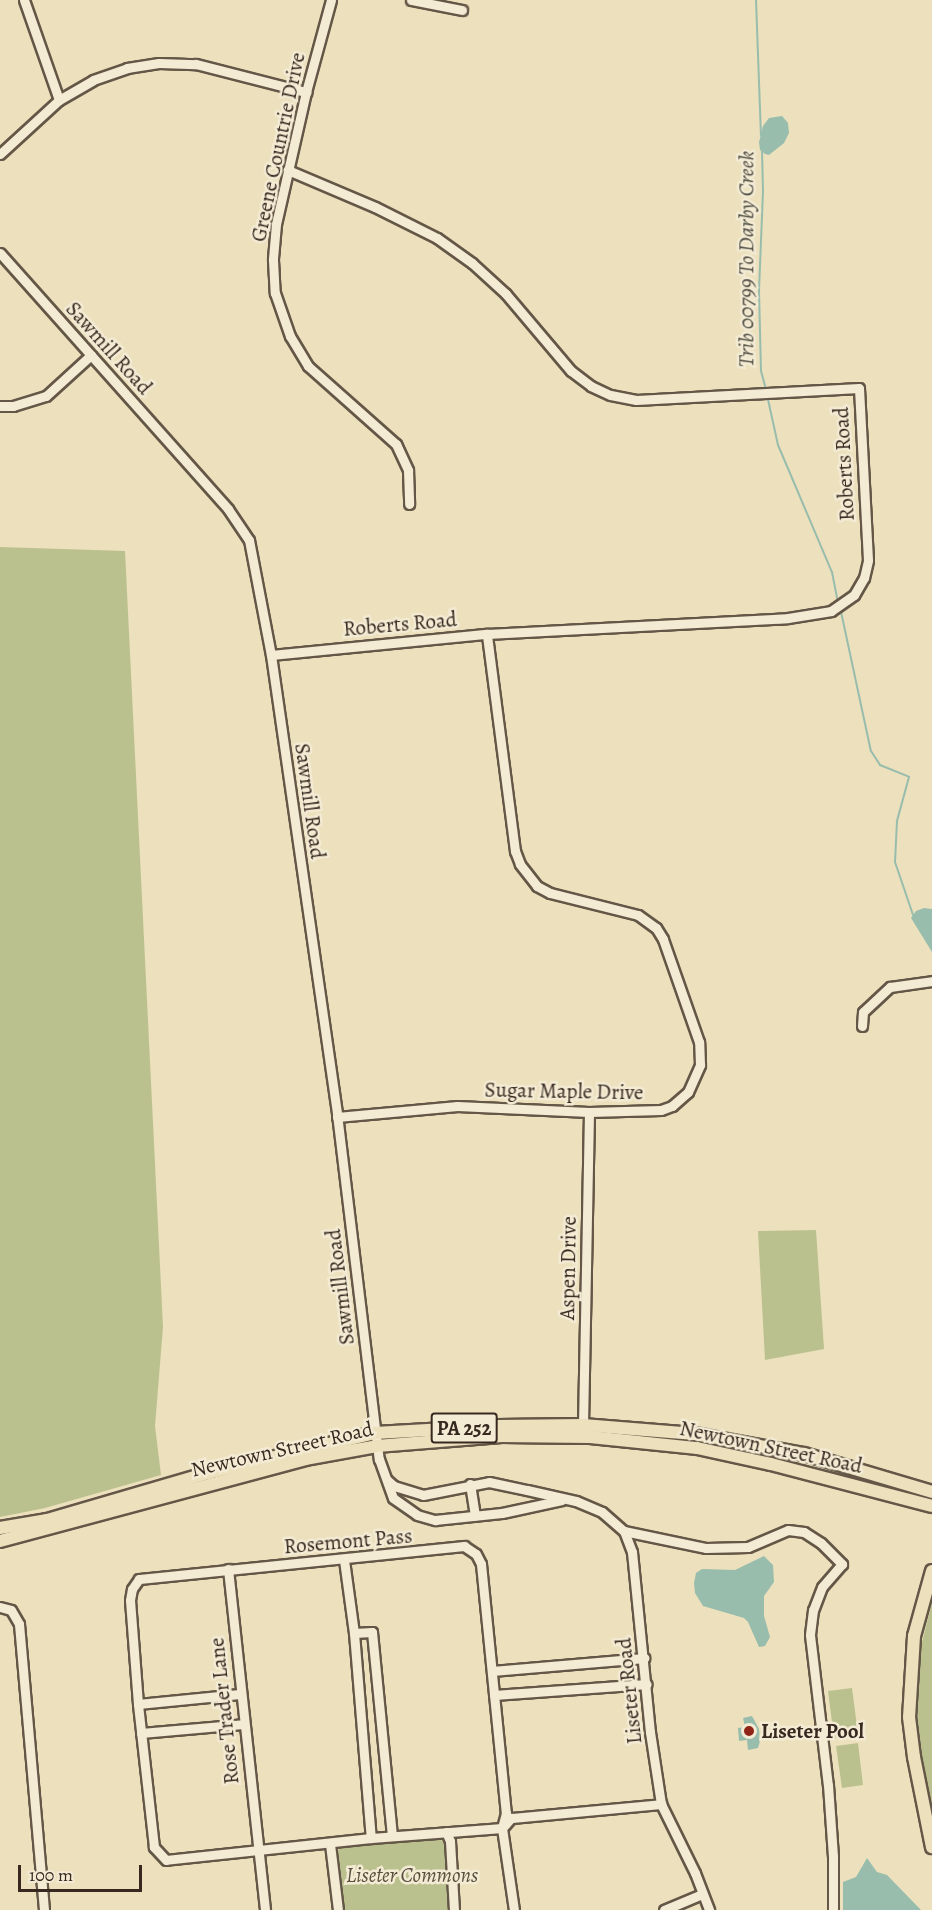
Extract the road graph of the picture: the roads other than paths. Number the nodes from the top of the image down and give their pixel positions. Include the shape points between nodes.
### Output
1 (24, 0) edge
2 (331, 0) edge
3 (411, 0) edge
4 (462, 10) dead end
5 (306, 92) junction
6 (59, 100) junction
7 (0, 154) edge
8 (288, 170) junction
9 (0, 253) edge
10 (91, 355) junction
11 (0, 406) edge
12 (409, 504) dead end
13 (487, 634) junction
14 (271, 655) junction
15 (932, 981) edge
16 (862, 1026) dead end
17 (589, 1112) junction
18 (337, 1117) junction
19 (583, 1425) junction
20 (376, 1439) junction
21 (769, 1447) junction
22 (768, 1463) junction
23 (385, 1479) junction
24 (470, 1485) junction
25 (932, 1492) edge
26 (562, 1500) junction
27 (932, 1506) edge
28 (475, 1516) junction
29 (0, 1528) edge
30 (624, 1531) junction
31 (0, 1540) edge
32 (344, 1560) junction
33 (228, 1569) junction
34 (932, 1571) edge
35 (0, 1607) edge
36 (354, 1634) junction
37 (644, 1658) junction
38 (492, 1671) junction
39 (647, 1684) junction
40 (240, 1694) junction
41 (494, 1695) junction
42 (378, 1699) junction
43 (360, 1702) junction
44 (138, 1704) junction
45 (243, 1724) junction
46 (141, 1733) junction
47 (661, 1804) junction
48 (502, 1828) junction
49 (446, 1832) junction
50 (393, 1836) junction
51 (371, 1838) junction
52 (330, 1844) junction
53 (932, 1846) edge
54 (259, 1850) junction
55 (702, 1894) junction
56 (44, 1910) edge
57 (265, 1910) edge
58 (338, 1910) edge
59 (454, 1910) edge
60 (514, 1910) edge
61 (664, 1910) edge
62 (710, 1910) edge
63 (833, 1910) edge

1 - 6 street
2 - 5 street, Greene Countrie Drive
3 - 4 street
5 - 6 street via 196,64 159,63 93,80
5 - 8 street, Greene Countrie Drive
6 - 7 street
8 - 12 street, Greene Countrie Drive via 273,260 275,293 282,317 308,366 396,444 408,470
8 - 13 street, Roberts Road via 437,238 512,299 571,371 610,395 636,400 859,388 868,560 854,595 831,611 788,618
9 - 10 street, Sawmill Road
10 - 11 street via 46,396
10 - 14 street, Sawmill Road via 244,530
13 - 14 street, Roberts Road
13 - 17 street, Sugar Maple Drive via 515,851 520,864 537,886 550,893 638,915 656,928 699,1042 697,1075 672,1106 652,1112
14 - 18 street, Sawmill Road
15 - 16 street via 890,987 863,1012
17 - 18 street, Sugar Maple Drive via 457,1106
17 - 19 street, Aspen Drive
18 - 20 street, Sawmill Road
19 - 20 main road, Newtown Street Road / PA 252 via 498,1426
19 - 21 main road, Newtown Street Road / PA 252 via 695,1434
20 - 22 main road, Newtown Street Road / PA 252 via 590,1437 697,1448
20 - 23 street
20 - 29 main road, Newtown Street Road / PA 252 via 208,1473 47,1520
20 - 31 main road, Newtown Street Road / PA 252 via 38,1533
21 - 22 main road
21 - 25 main road, Newtown Street Road / PA 252
22 - 27 main road, Newtown Street Road / PA 252
23 - 24 street via 394,1486 423,1494
23 - 28 street via 393,1498 417,1515 435,1520
24 - 26 street via 489,1482
24 - 28 street
26 - 28 street
26 - 30 street via 576,1501 602,1512
30 - 37 street, Liseter Road via 632,1552
30 - 63 street via 706,1548 748,1547 788,1530 804,1532 842,1564 822,1587 813,1610 810,1635 828,1785
32 - 33 street, Rosemont Pass
32 - 36 street
32 - 38 street, Rosemont Pass via 464,1546 476,1554 481,1564
33 - 40 street, Rose Trader Lane
33 - 44 street, Rosemont Pass via 139,1579 132,1589
34 - 53 main road via 914,1636 909,1717
35 - 56 street via 10,1610 20,1624
36 - 42 street via 372,1632
36 - 43 street
37 - 38 street
37 - 39 street, Liseter Road
38 - 41 street, Rosemont Pass
39 - 41 street
39 - 47 street, Liseter Road
40 - 44 street
40 - 45 street, Rose Trader Lane
41 - 48 street, Rosemont Pass via 506,1813
42 - 43 street
42 - 50 street
43 - 51 street
44 - 46 street, Rosemont Pass
45 - 46 street
45 - 54 street, Rose Trader Lane
46 - 54 street, Rosemont Pass via 154,1847 166,1860
47 - 48 street via 511,1818
47 - 55 street, Liseter Road
48 - 49 street
48 - 60 street, Rosemont Pass
49 - 50 street
49 - 59 street via 450,1841
50 - 51 street
51 - 52 street
52 - 54 street
52 - 58 street
54 - 57 street, Rose Trader Lane
55 - 61 street
55 - 62 street, Liseter Road

